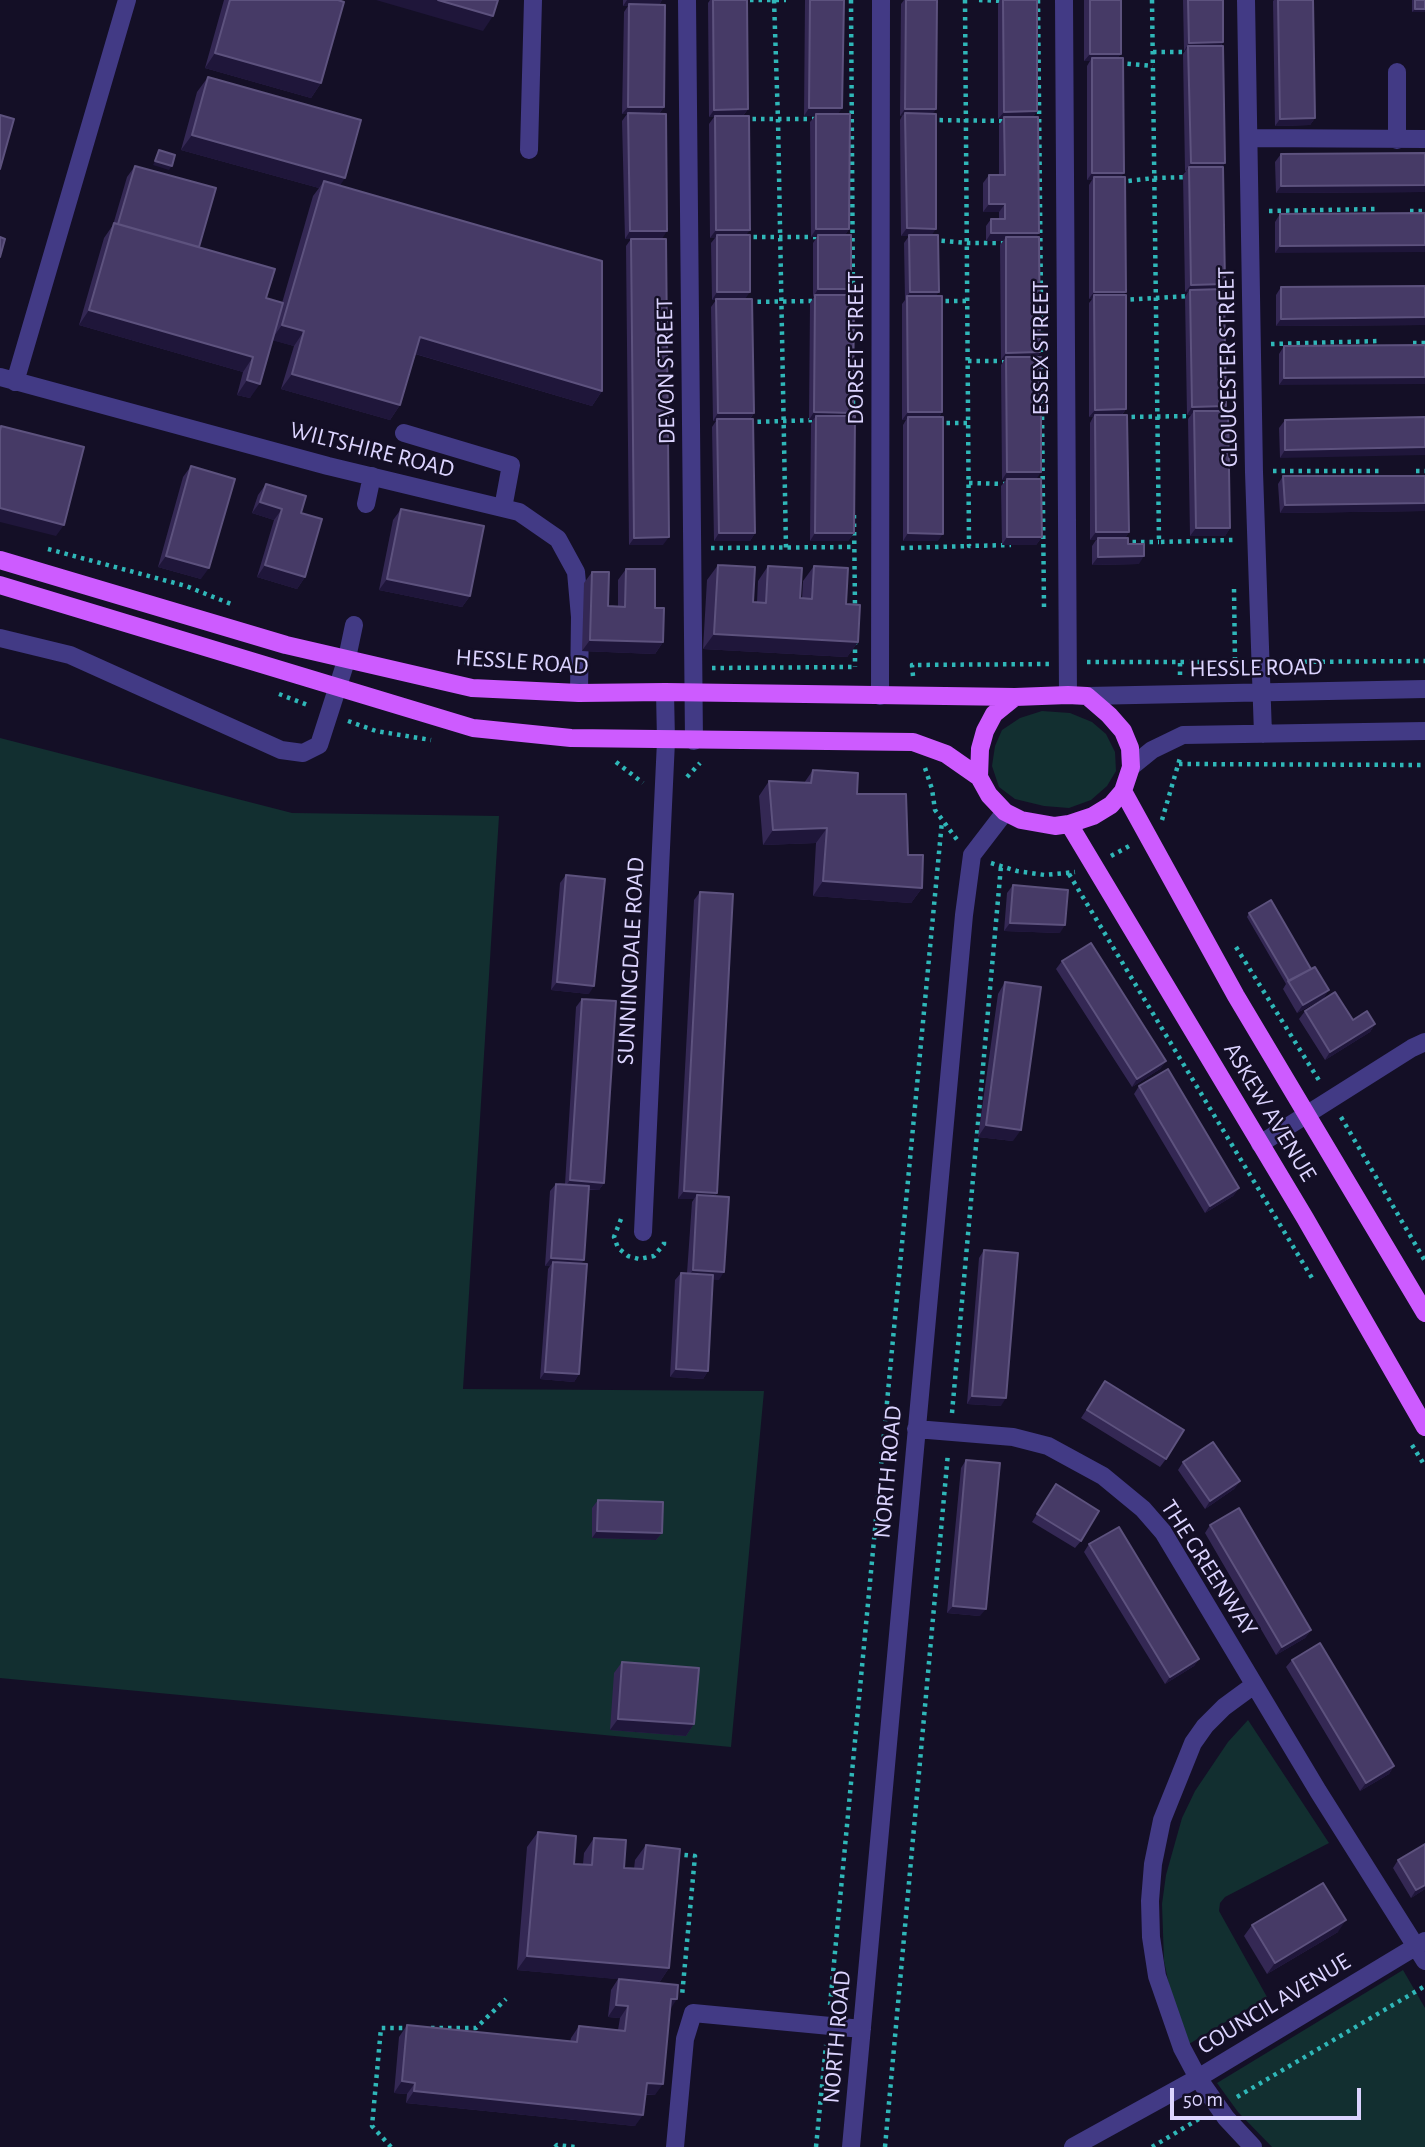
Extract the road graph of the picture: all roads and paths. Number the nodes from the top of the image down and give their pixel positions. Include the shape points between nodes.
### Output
1 (127, 0) edge
2 (533, 0) edge
3 (687, 0) edge
4 (733, 0) edge
5 (774, 0) edge
6 (786, 0) edge
7 (851, 0) edge
8 (881, 0) edge
9 (965, 0) edge
10 (979, 0) edge
11 (1064, 0) edge
12 (1152, 0) edge
13 (1246, 0) edge
14 (1014, 1) edge
15 (1038, 1) edge
16 (1026, 2) edge
17 (1153, 52) junction
18 (1201, 52) edge
19 (1107, 63) edge
20 (1153, 66) junction
21 (1396, 72) dead end
22 (740, 119) edge
23 (827, 119) edge
24 (839, 119) edge
25 (851, 119) junction
26 (778, 120) junction
27 (919, 120) edge
28 (966, 120) junction
29 (1015, 121) edge
30 (1027, 122) edge
31 (1039, 122) junction
32 (1250, 138) junction
33 (1397, 139) junction
34 (1425, 139) edge
35 (529, 150) dead end
36 (1191, 177) edge
37 (1154, 178) junction
38 (1109, 182) edge
39 (1376, 209) dead end
40 (1265, 211) dead end
41 (1410, 211) edge
42 (1425, 211) edge
43 (741, 237) edge
44 (780, 237) junction
45 (828, 237) edge
46 (840, 237) edge
47 (852, 237) junction
48 (931, 240) edge
49 (967, 243) junction
50 (1016, 243) edge
51 (1028, 243) edge
52 (1040, 243) junction
53 (1193, 296) edge
54 (1156, 298) junction
55 (1120, 300) edge
56 (781, 301) junction
57 (817, 301) edge
58 (841, 301) edge
59 (932, 301) edge
60 (967, 301) junction
61 (742, 302) edge
62 (1379, 341) dead end
63 (1413, 343) edge
64 (1425, 343) edge
65 (1267, 344) dead end
66 (968, 361) junction
67 (1017, 361) edge
68 (1029, 361) edge
69 (1041, 361) junction
70 (853, 367) edge
71 (8, 379) edge
72 (1206, 415) edge
73 (1157, 416) junction
74 (1121, 417) edge
75 (825, 420) edge
76 (839, 420) edge
77 (783, 421) junction
78 (744, 422) edge
79 (932, 423) edge
80 (968, 424) junction
81 (404, 433) dead end
82 (1269, 471) dead end
83 (1381, 471) dead end
84 (1416, 471) dead end
85 (1425, 471) edge
86 (372, 476) junction
87 (969, 483) junction
88 (1018, 484) edge
89 (1030, 484) edge
90 (1042, 484) junction
91 (366, 504) dead end
92 (503, 508) junction
93 (854, 509) edge
94 (1233, 540) edge
95 (1122, 542) edge
96 (1159, 542) junction
97 (1018, 545) edge
98 (969, 546) junction
99 (854, 547) junction
100 (705, 548) dead end
101 (786, 548) junction
102 (897, 548) dead end
103 (0, 560) edge
104 (0, 585) edge
105 (1044, 611) dead end
106 (855, 614) edge
107 (354, 625) dead end
108 (855, 627) edge
109 (0, 638) edge
110 (1044, 650) dead end
111 (347, 658) junction
112 (1425, 661) edge
113 (1260, 662) junction
114 (1068, 663) junction
115 (1180, 663) junction
116 (1044, 664) junction
117 (869, 666) dead end
118 (855, 667) junction
119 (705, 668) dead end
120 (338, 688) junction
121 (1425, 689) edge
122 (665, 692) junction
123 (694, 692) junction
124 (1261, 692) junction
125 (579, 693) junction
126 (913, 695) junction
127 (1068, 695) junction
128 (1180, 695) junction
129 (880, 696) junction
130 (1087, 696) junction
131 (1015, 697) junction
132 (1425, 731) edge
133 (1263, 734) junction
134 (1183, 735) junction
135 (666, 741) junction
136 (694, 741) junction
137 (913, 742) junction
138 (1179, 764) junction
139 (1425, 765) edge
140 (1131, 767) junction
141 (979, 777) junction
142 (1123, 791) junction
143 (1005, 812) junction
144 (942, 821) junction
145 (1069, 824) junction
146 (1147, 836) junction
147 (972, 855) junction
148 (1093, 864) junction
149 (1001, 866) junction
150 (1069, 874) junction
151 (1231, 938) dead end
152 (1425, 1042) edge
153 (1330, 1099) junction
154 (1307, 1114) junction
155 (1260, 1144) junction
156 (643, 1232) dead end
157 (1425, 1261) edge
158 (1318, 1288) dead end
159 (1425, 1313) edge
160 (1425, 1427) edge
161 (916, 1429) junction
162 (950, 1432) junction
163 (1411, 1442) dead end
164 (1425, 1466) edge
165 (1254, 1685) junction
166 (672, 1853) edge
167 (1422, 1949) edge
168 (1425, 1986) edge
169 (506, 1999) dead end
170 (681, 2006) edge
171 (828, 2024) junction
172 (408, 2028) edge
173 (422, 2028) edge
174 (862, 2029) junction
175 (1198, 2078) junction
176 (1219, 2108) junction
177 (391, 2147) edge
178 (555, 2147) edge
179 (575, 2147) edge
180 (675, 2147) edge
181 (816, 2147) edge
182 (851, 2147) edge
183 (885, 2147) edge
184 (1073, 2147) edge
185 (1152, 2147) edge
186 (1253, 2147) edge

1 - 71 street, WILTSHIRE ROAD
2 - 35 street
3 - 123 street, DEVON STREET
4 - 5 path
5 - 6 path
5 - 26 path
7 - 25 path
8 - 129 street, DORSET STREET
9 - 28 path
10 - 14 path
11 - 114 street, ESSEX STREET
12 - 17 path
13 - 32 street, GLOUCESTER STREET
15 - 16 path
15 - 31 path
17 - 18 path
17 - 20 path
19 - 20 path
20 - 37 path
21 - 33 street
22 - 26 path
23 - 26 path
24 - 25 path
25 - 47 path
26 - 44 path
27 - 28 path
28 - 29 path
28 - 49 path
30 - 31 path
31 - 52 path
32 - 33 street
32 - 113 street, GLOUCESTER STREET
33 - 34 street
36 - 37 path
37 - 38 path
37 - 54 path
39 - 40 path
41 - 42 path
43 - 44 path
44 - 45 path
44 - 56 path
46 - 47 path
47 - 58 path via 853,301
48 - 49 path
49 - 50 path
49 - 60 path
51 - 52 path
52 - 69 path
53 - 54 path
54 - 55 path
54 - 73 path
56 - 57 path
56 - 61 path
56 - 77 path
59 - 60 path
60 - 66 path
62 - 65 path
63 - 64 path
66 - 67 path
66 - 80 path
68 - 69 path
69 - 90 path
70 - 76 path via 853,420
71 - 86 street, WILTSHIRE ROAD
72 - 73 path
73 - 74 path
73 - 96 path
75 - 77 path
77 - 78 path
77 - 101 path
79 - 80 path
80 - 87 path
81 - 92 street via 511,465
82 - 83 path
84 - 85 path
86 - 91 street
86 - 92 street, WILTSHIRE ROAD
87 - 88 path
87 - 98 path
89 - 90 path
90 - 105 path
92 - 125 street, WILTSHIRE ROAD via 519,512 558,539 576,572
93 - 99 path
94 - 96 path
95 - 96 path
97 - 98 path
98 - 102 path
99 - 101 path
99 - 106 path
100 - 101 path
103 - 111 main road, HESSLE ROAD via 286,645
104 - 120 main road
107 - 111 street
108 - 118 path
109 - 120 street via 70,655 292,752 303,753 319,745
110 - 116 path
111 - 120 street
111 - 125 main road, HESSLE ROAD via 472,688
112 - 113 path
113 - 115 path
113 - 124 street, GLOUCESTER STREET
114 - 115 path
114 - 116 path
114 - 127 street, ESSEX STREET
115 - 128 path
116 - 126 path via 912,665
117 - 118 path
118 - 119 path
120 - 135 main road via 473,728
121 - 124 street, HESSLE ROAD
122 - 123 main road, HESSLE ROAD
122 - 125 main road, HESSLE ROAD
122 - 135 street, SUNNINGDALE ROAD
123 - 129 main road, HESSLE ROAD
123 - 136 street, DEVON STREET
124 - 128 street, HESSLE ROAD
124 - 133 street, GLOUCESTER STREET
126 - 129 main road, HESSLE ROAD
126 - 131 main road, HESSLE ROAD
127 - 130 main road
127 - 131 main road
128 - 130 street, HESSLE ROAD
130 - 140 main road via 1123,731
131 - 141 main road via 994,714 985,731
132 - 133 street
133 - 134 street
134 - 138 path
134 - 140 street
135 - 136 main road
135 - 156 street, SUNNINGDALE ROAD
136 - 137 main road
137 - 141 main road via 946,754
137 - 144 path via 910,764 926,769 934,810
138 - 139 path
138 - 146 path via 1160,824
140 - 142 main road
141 - 143 main road
142 - 145 main road via 1111,805
142 - 146 main road, ASKEW AVENUE
143 - 145 main road via 1040,825
143 - 147 street, NORTH ROAD
144 - 147 path
144 - 171 path
145 - 148 main road, ASKEW AVENUE
146 - 148 path
146 - 154 main road, ASKEW AVENUE
147 - 149 path
147 - 161 street, NORTH ROAD
148 - 150 path
148 - 155 main road, ASKEW AVENUE
149 - 150 path via 1036,874
149 - 162 path
150 - 158 path
151 - 153 path
152 - 153 street
153 - 154 street
153 - 157 path
154 - 155 street
154 - 159 main road, ASKEW AVENUE
155 - 160 main road, ASKEW AVENUE
161 - 162 street, THE GREENWAY
161 - 174 street, NORTH ROAD
162 - 165 street, THE GREENWAY via 1013,1437 1048,1446 1125,1492 1163,1532
162 - 183 path
163 - 164 path
165 - 167 street, THE GREENWAY
165 - 175 street via 1224,1707 1193,1743 1162,1820 1153,1864 1151,1937 1157,1976 1182,2048
166 - 170 path via 695,1856
167 - 175 street, COUNCIL AVENUE
168 - 176 path
169 - 173 path via 476,2028
171 - 174 street
171 - 180 street via 693,2013 685,2039
171 - 181 path
172 - 177 path via 381,2028 372,2126
174 - 182 street, NORTH ROAD
175 - 176 street
175 - 184 street, COUNCIL AVENUE
176 - 185 path
176 - 186 street
178 - 179 path

